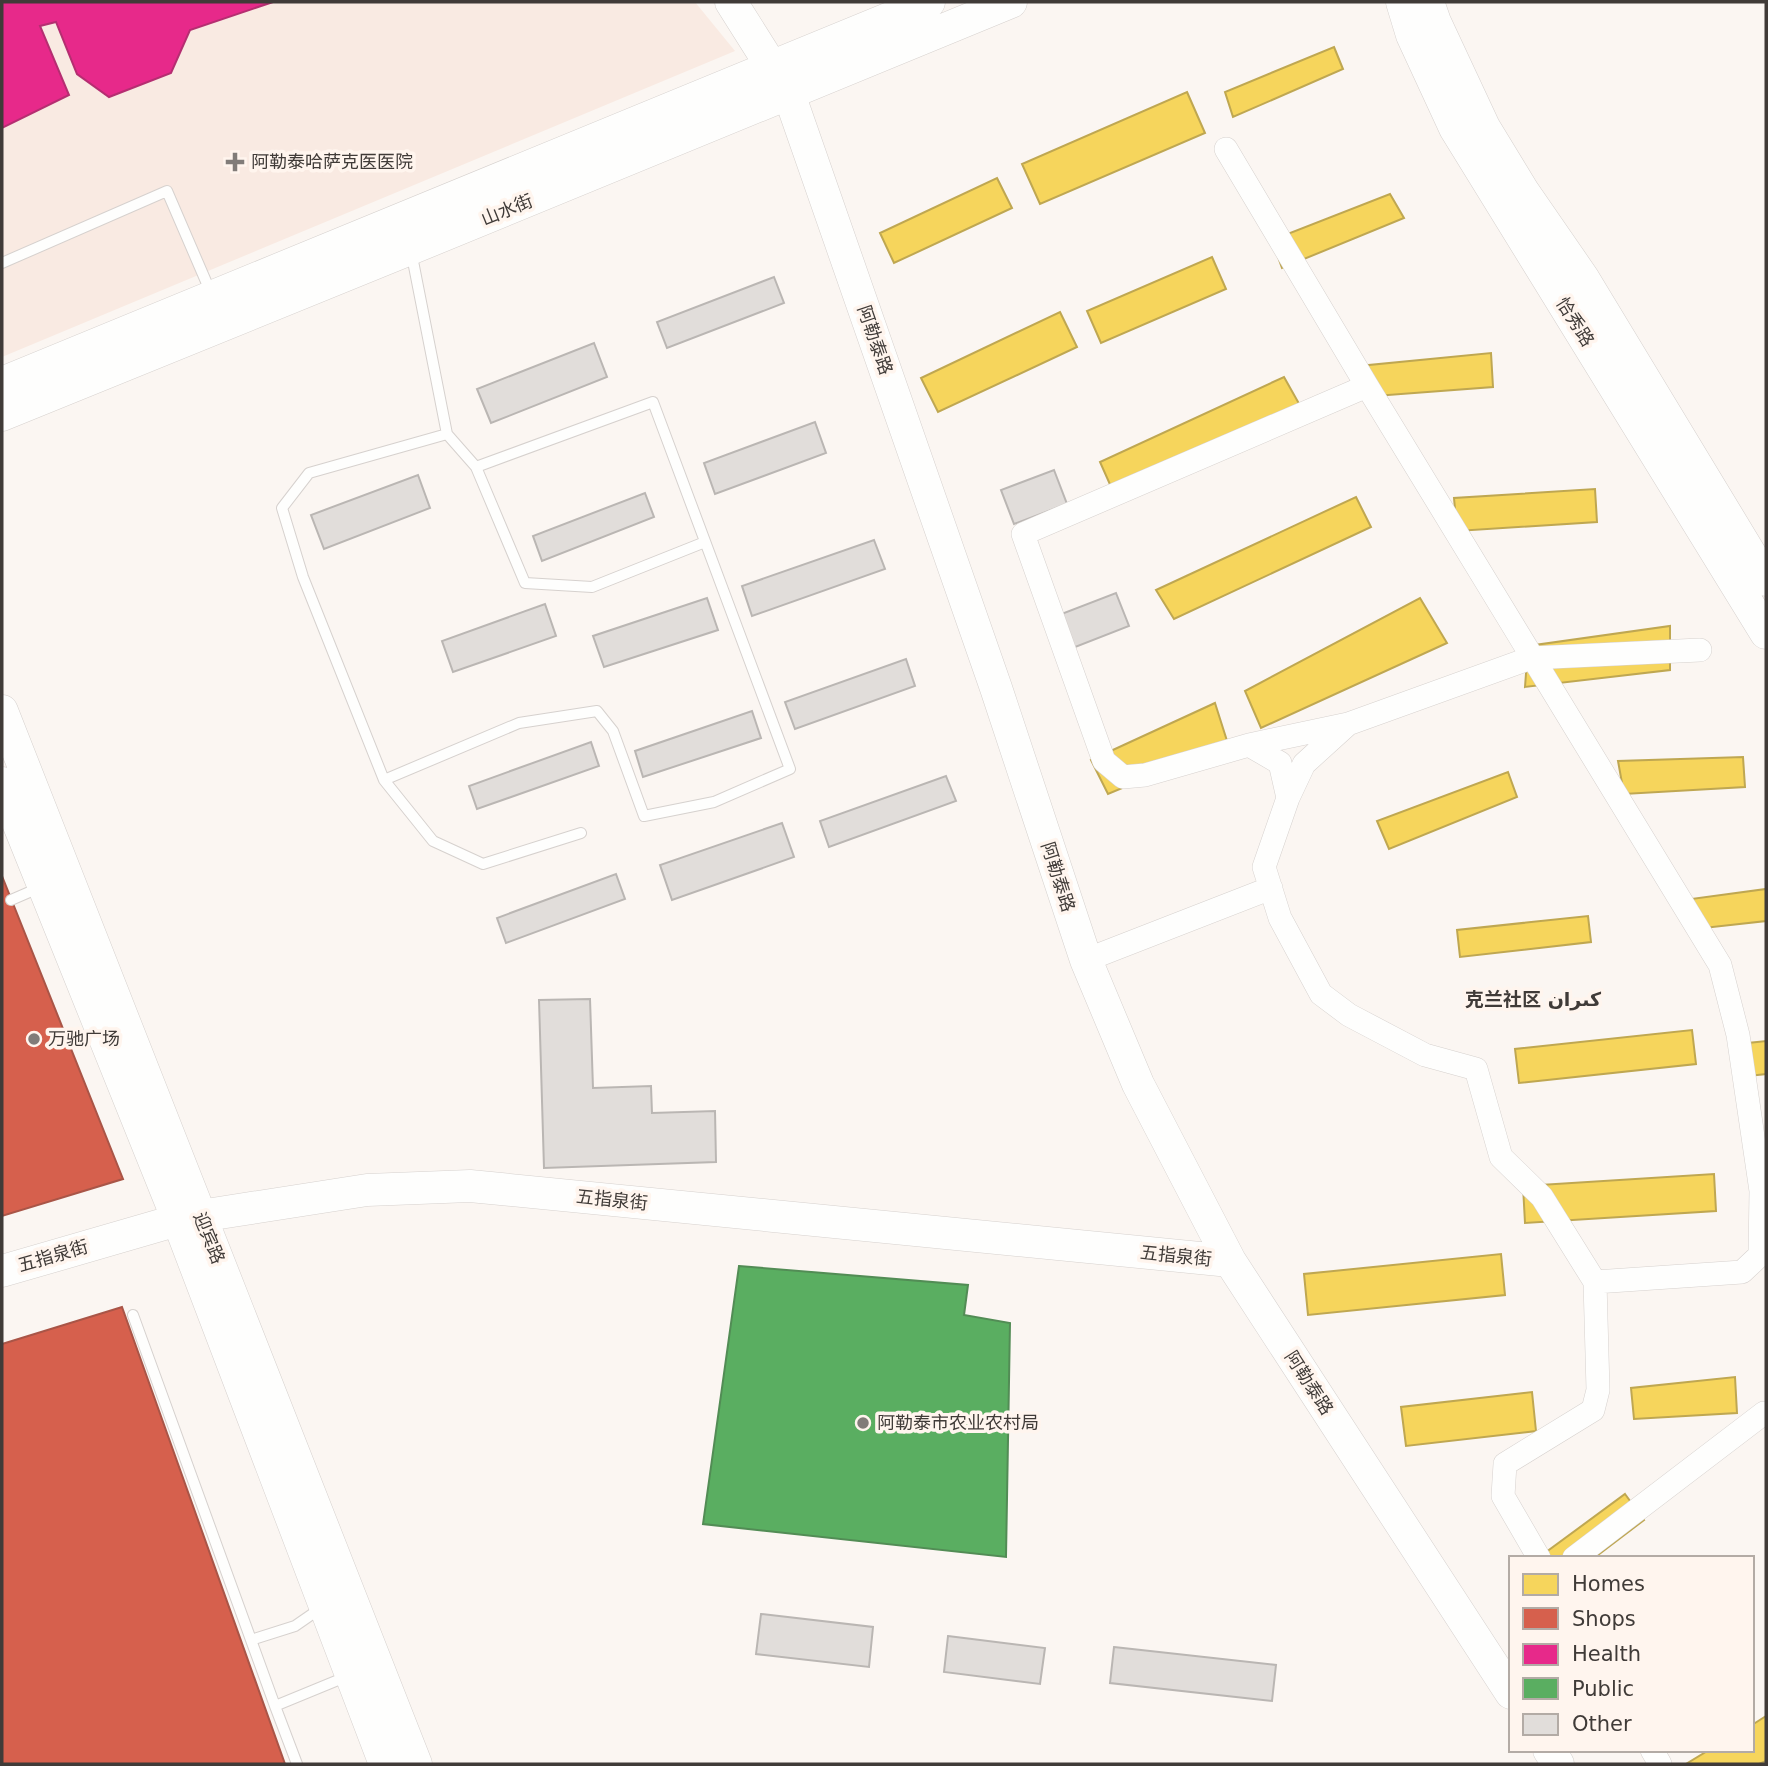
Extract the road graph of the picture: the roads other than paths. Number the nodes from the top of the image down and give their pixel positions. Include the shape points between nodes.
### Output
1 (731, 2) edge
2 (929, 2) edge
3 (1012, 2) edge
4 (1402, 2) edge
5 (1428, 2) edge
6 (772, 66) junction
7 (789, 94) junction
8 (1226, 149) dead end
9 (411, 249) junction
10 (2, 263) edge
11 (220, 310) junction
12 (2, 383) edge
13 (1367, 386) junction
14 (2, 415) edge
15 (447, 434) junction
16 (476, 467) junction
17 (705, 542) junction
18 (1766, 580) edge
19 (1766, 633) edge
20 (1700, 650) dead end
21 (1531, 658) junction
22 (2, 711) edge
23 (1348, 724) junction
24 (1249, 745) junction
25 (384, 780) junction
26 (2, 783) edge
27 (1288, 798) junction
28 (581, 833) dead end
29 (44, 886) junction
30 (1271, 888) junction
31 (11, 900) dead end
32 (1086, 960) junction
33 (1764, 1191) edge
34 (189, 1218) junction
35 (1230, 1261) junction
36 (2, 1271) edge
37 (1595, 1282) junction
38 (133, 1315) dead end
39 (1766, 1413) edge
40 (1538, 1556) edge
41 (1577, 1556) edge
42 (337, 1600) junction
43 (251, 1640) junction
44 (364, 1670) junction
45 (1509, 1690) edge
46 (275, 1706) junction
47 (297, 1764) edge
48 (385, 1764) edge
49 (416, 1764) edge

1 - 6 main road, 阿勒泰路
2 - 6 main road, 山水街
3 - 7 main road, 山水街
4 - 19 main road, 恰秀路 via 1412,35 1455,128
5 - 18 main road, 恰秀路 via 1484,127 1583,278
6 - 7 main road, 阿勒泰路
6 - 11 main road, 山水街
7 - 9 main road, 山水街
7 - 32 main road, 阿勒泰路 via 992,675
8 - 13 street
9 - 11 main road, 山水街
9 - 15 lane
10 - 11 lane via 167,191
11 - 12 main road, 山水街
11 - 14 main road, 山水街
13 - 21 street
13 - 24 street via 1023,534 1104,761 1123,777 1145,775
15 - 16 lane
15 - 25 lane via 309,473 282,508 303,577
16 - 17 lane via 525,583 592,587
16 - 17 lane via 653,402
17 - 25 lane via 790,769 714,802 644,817 613,732 597,711 519,723
20 - 21 street
21 - 23 street
21 - 33 street via 1720,965 1738,1035
22 - 34 main road, 迎宾路
23 - 24 street
23 - 27 street via 1304,764
24 - 27 street via 1280,763
25 - 28 lane via 433,841 483,864
26 - 29 main road, 迎宾路
27 - 30 street via 1264,867
29 - 31 lane
29 - 34 main road, 迎宾路
30 - 32 street
30 - 37 street via 1280,918 1321,994 1349,1015 1425,1055 1476,1069 1501,1157 1542,1197
32 - 35 main road, 阿勒泰路 via 1138,1084
33 - 37 street via 1760,1255 1742,1272
34 - 35 main road, 五指泉街 via 367,1190 470,1186
34 - 36 main road, 五指泉街
34 - 42 main road, 迎宾路
35 - 45 main road, 阿勒泰路
37 - 40 street via 1598,1390 1592,1410 1505,1464 1503,1496
38 - 43 lane
39 - 41 street
42 - 43 lane via 295,1626
42 - 44 main road, 迎宾路
43 - 46 lane
44 - 46 lane
44 - 48 main road, 迎宾路
44 - 49 main road, 迎宾路
46 - 47 lane

